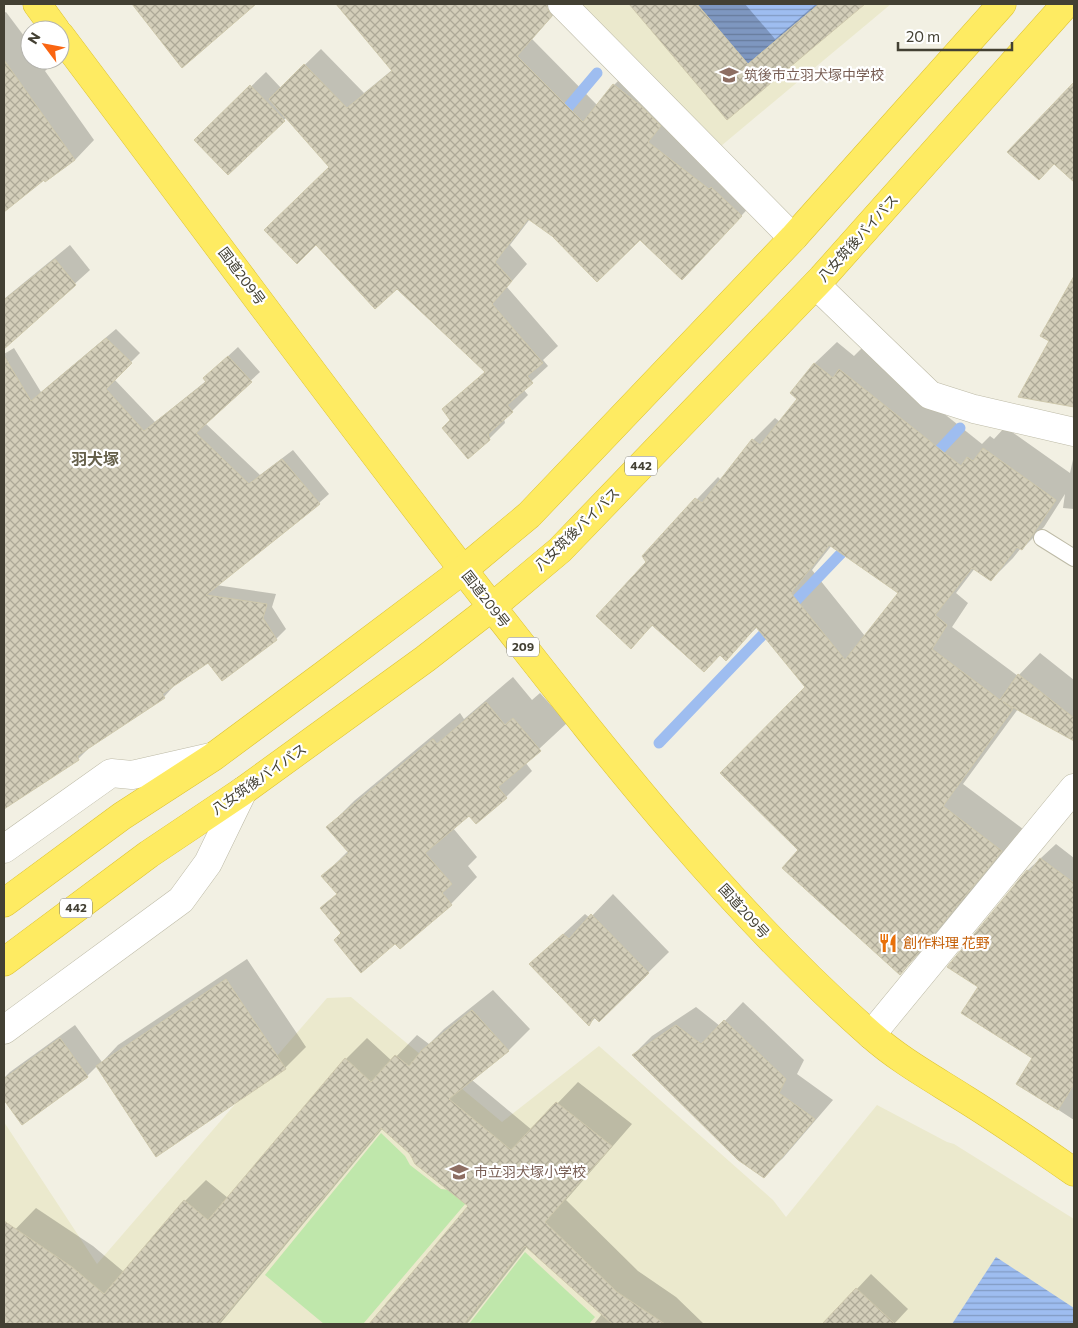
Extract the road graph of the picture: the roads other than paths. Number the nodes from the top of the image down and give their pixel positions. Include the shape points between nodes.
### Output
1 (36, 4) edge
2 (562, 4) edge
3 (1002, 4) edge
4 (1066, 4) edge
5 (48, 20) edge
6 (70, 48) edge
7 (793, 238) junction
8 (816, 285) junction
9 (1074, 432) edge
10 (1042, 538) dead end
11 (1074, 558) edge
12 (463, 570) junction
13 (492, 607) junction
14 (213, 757) junction
15 (1074, 788) edge
16 (243, 792) junction
17 (4, 849) edge
18 (4, 903) edge
19 (4, 962) edge
20 (4, 1030) edge
21 (871, 1035) junction
22 (1074, 1172) edge

1 - 5 highway
2 - 7 street
3 - 7 highway
4 - 8 highway, 八女筑後バイパス / 442
6 - 12 highway, 国道209号 / 209
7 - 12 highway via 529,515
8 - 9 street via 930,395 974,409
8 - 13 highway, 八女筑後バイパス / 442 via 560,550
10 - 11 lane
12 - 13 highway, 国道209号 / 209
12 - 14 highway
13 - 16 highway, 八女筑後バイパス / 442
13 - 21 highway, 国道209号 / 209 via 679,839 767,936
14 - 17 street via 132,775 110,773
14 - 18 highway via 122,816
15 - 21 street
16 - 19 highway, 八女筑後バイパス / 442 via 149,854
16 - 20 street via 208,863 181,900
21 - 22 highway, 国道209号 / 209 via 913,1068 966,1099

